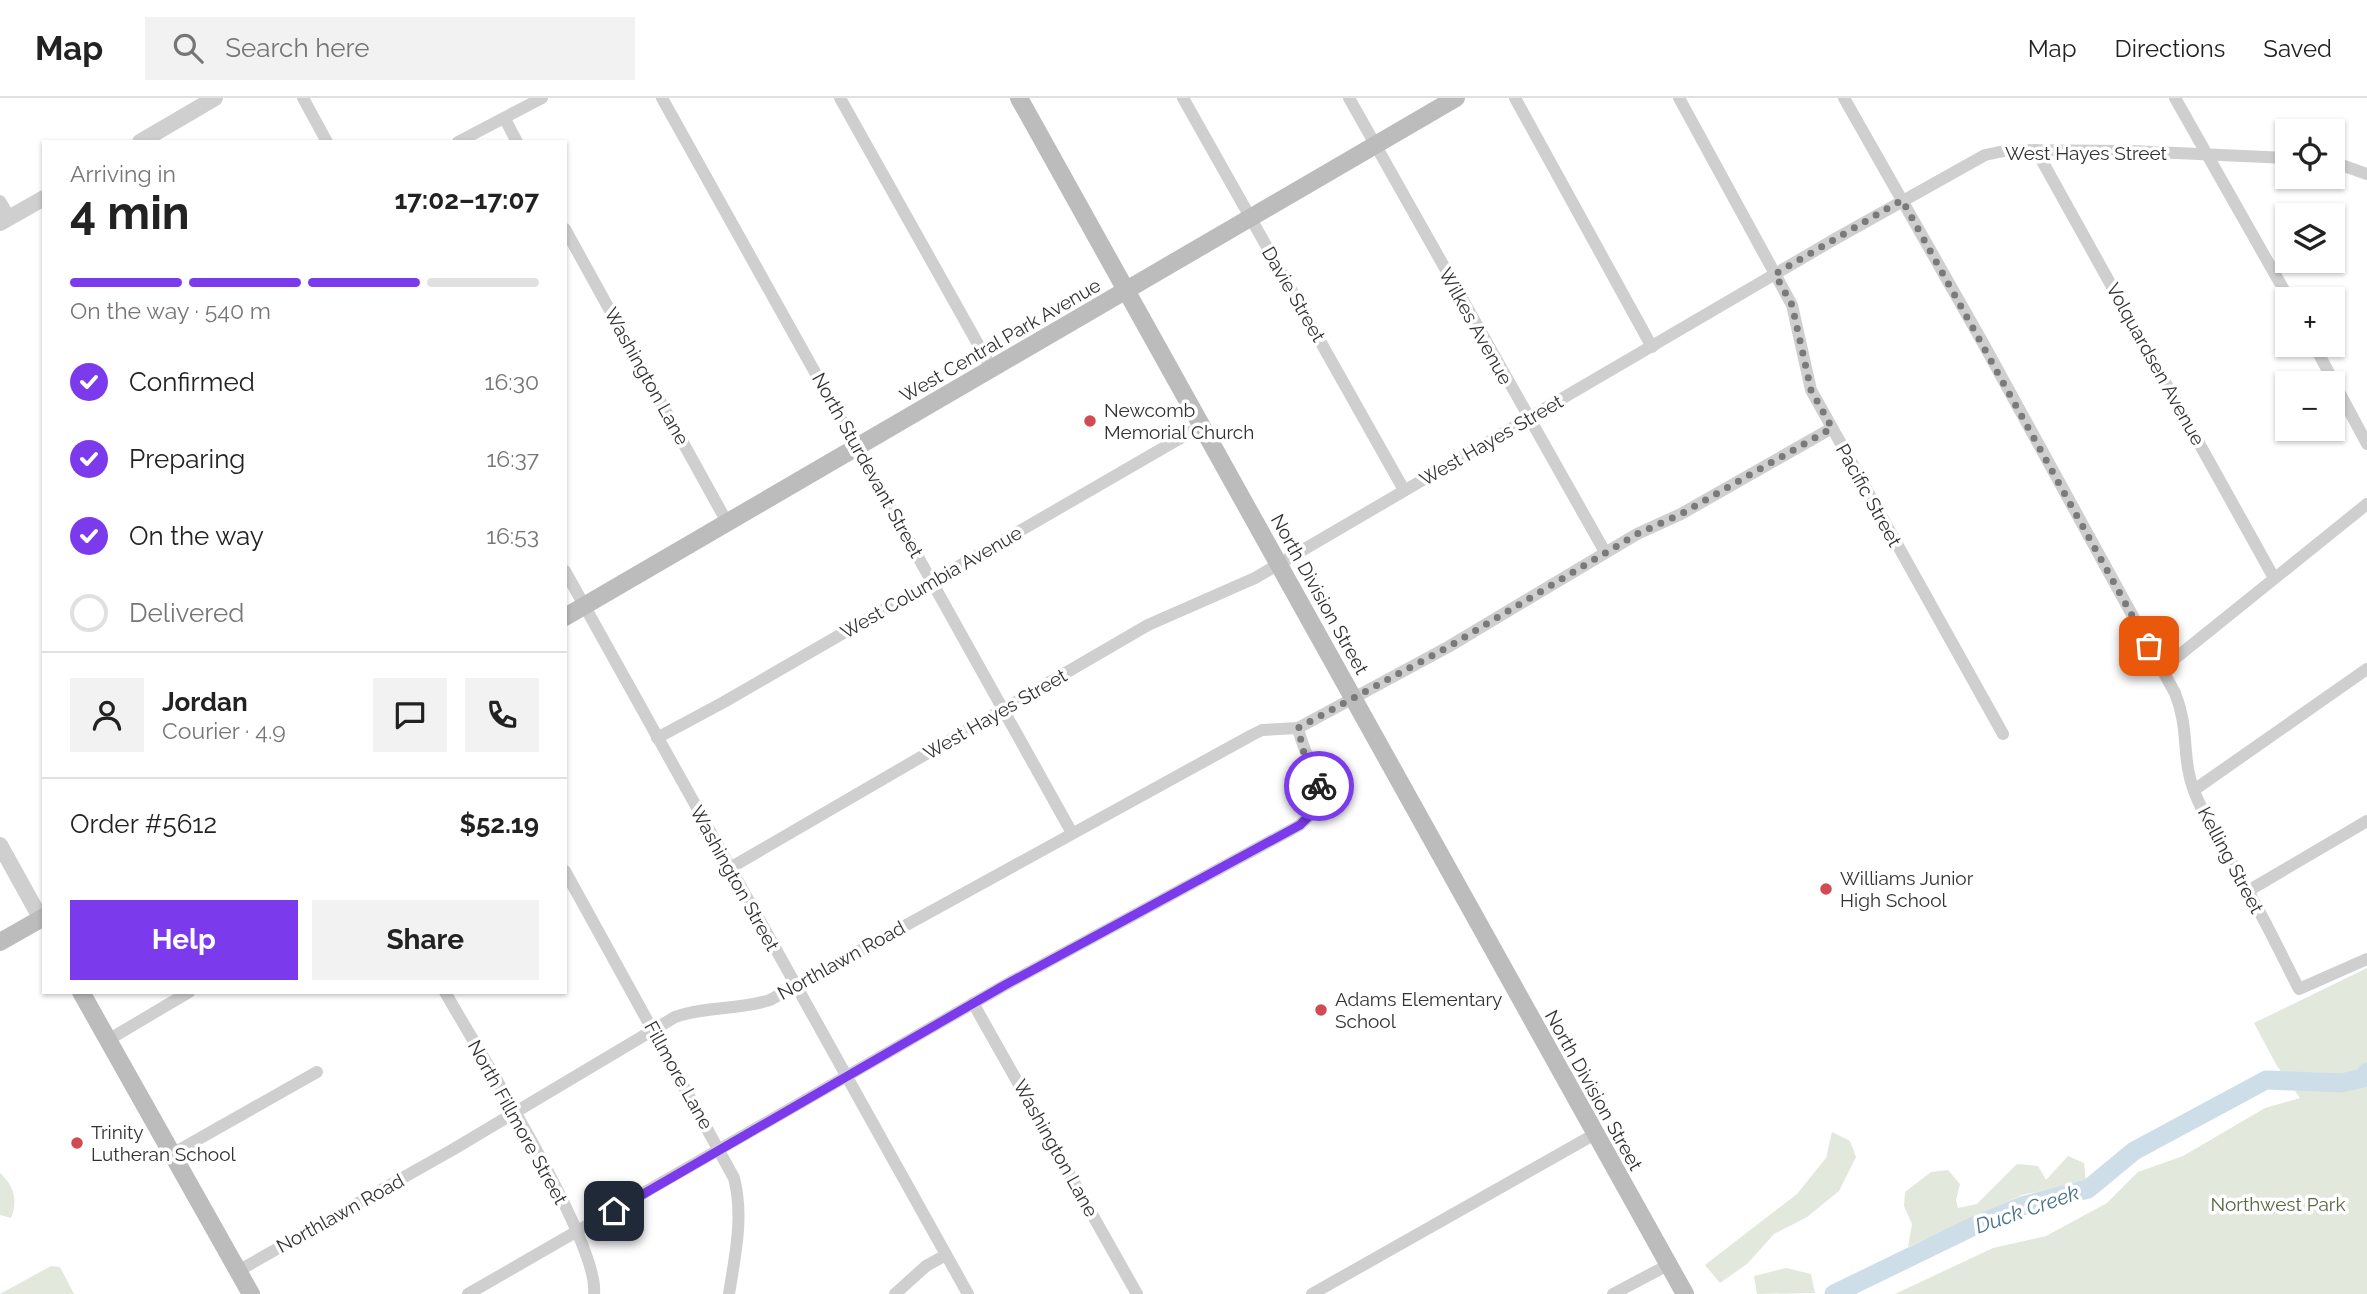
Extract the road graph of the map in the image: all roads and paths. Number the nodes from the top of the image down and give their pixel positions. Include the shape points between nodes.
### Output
1 (215, 98) edge
2 (303, 98) edge
3 (542, 98) edge
4 (662, 98) edge
5 (840, 98) edge
6 (1019, 98) edge
7 (1183, 98) edge
8 (1349, 98) edge
9 (1456, 98) edge
10 (1514, 98) edge
11 (1679, 98) edge
12 (1844, 98) edge
13 (2175, 98) edge
14 (505, 119) junction
15 (143, 140) edge
16 (326, 140) edge
17 (462, 140) edge
18 (516, 140) edge
19 (1375, 145) junction
20 (2036, 150) junction
21 (2207, 154) junction
22 (2275, 157) edge
23 (2345, 166) edge
24 (2367, 174) edge
25 (42, 199) edge
26 (1902, 200) junction
27 (0, 201) edge
28 (1250, 217) junction
29 (5, 220) edge
30 (567, 233) edge
31 (1775, 274) junction
32 (2281, 287) edge
33 (1126, 290) junction
34 (1652, 346) junction
35 (2320, 357) edge
36 (992, 369) junction
37 (1528, 419) junction
38 (1203, 425) junction
39 (1832, 428) junction
40 (2367, 444) edge
41 (858, 447) junction
42 (1404, 490) junction
43 (2367, 503) edge
44 (728, 524) junction
45 (1605, 552) junction
46 (1279, 563) junction
47 (567, 575) edge
48 (2274, 578) junction
49 (933, 581) junction
50 (584, 606) junction
51 (567, 616) edge
52 (2162, 669) junction
53 (2367, 669) edge
54 (1353, 698) junction
55 (1004, 708) junction
56 (1298, 728) junction
57 (2003, 734) dead end
58 (657, 738) junction
59 (2194, 790) junction
60 (2367, 821) edge
61 (1072, 833) junction
62 (0, 845) edge
63 (730, 868) junction
64 (567, 875) edge
65 (2248, 891) junction
66 (42, 918) edge
67 (42, 921) edge
68 (0, 943) edge
69 (2367, 959) edge
70 (796, 985) junction
71 (83, 994) edge
72 (186, 994) edge
73 (446, 994) edge
74 (973, 1003) junction
75 (654, 1029) junction
76 (108, 1040) junction
77 (317, 1072) dead end
78 (846, 1076) junction
79 (513, 1113) junction
80 (1595, 1134) junction
81 (720, 1150) junction
82 (172, 1154) junction
83 (577, 1232) junction
84 (946, 1255) junction
85 (1668, 1265) junction
86 (238, 1271) junction
87 (251, 1294) edge
88 (468, 1294) edge
89 (594, 1294) edge
90 (729, 1294) edge
91 (895, 1294) edge
92 (968, 1294) edge
93 (1137, 1294) edge
94 (1312, 1294) edge
95 (1613, 1294) edge
96 (1685, 1294) edge

1 - 15 street
2 - 16 street
3 - 14 street
4 - 41 street, North Sturdevant Street
5 - 36 street
6 - 33 main road, North Division Street
7 - 28 street, Davie Street
8 - 19 street, Wilkes Avenue
9 - 19 main road, West Central Park Avenue
10 - 34 street
11 - 31 street, Pacific Street
12 - 26 street, Kelling Street
13 - 21 street
14 - 17 street
14 - 18 street
19 - 28 main road, West Central Park Avenue
19 - 37 street, Wilkes Avenue
20 - 21 street, West Hayes Street
20 - 26 street, West Hayes Street via 1985,155
20 - 48 street, Volquardsen Avenue
21 - 22 street, West Hayes Street
21 - 32 street
23 - 24 street
25 - 29 street
26 - 31 street, West Hayes Street
26 - 52 street, Kelling Street
27 - 29 street
28 - 33 main road, West Central Park Avenue
28 - 42 street, Davie Street
30 - 44 street, Washington Lane
31 - 34 street, West Hayes Street
31 - 39 street, Pacific Street via 1792,305 1811,390
33 - 36 main road, West Central Park Avenue
33 - 38 main road, North Division Street
34 - 37 street, West Hayes Street
35 - 40 street
36 - 41 main road, West Central Park Avenue
37 - 42 street, West Hayes Street
37 - 45 street, Wilkes Avenue
38 - 46 main road, North Division Street
38 - 49 street, West Columbia Avenue
39 - 45 street
39 - 57 street, Pacific Street
41 - 44 main road, West Central Park Avenue
41 - 49 street, North Sturdevant Street
42 - 46 street, West Hayes Street
43 - 48 street
44 - 50 main road, West Central Park Avenue
45 - 54 street
46 - 54 main road, North Division Street
46 - 55 street, West Hayes Street via 1222,594 1148,625
47 - 50 street, Washington Street
48 - 52 street
49 - 55 street, North Sturdevant Street
49 - 58 street, West Columbia Avenue
50 - 51 main road, West Central Park Avenue
50 - 58 street, Washington Street
52 - 59 street, Kelling Street via 2184,716 2186,766
53 - 59 street
54 - 56 street
54 - 80 main road, North Division Street
55 - 61 street, North Sturdevant Street
55 - 63 street, West Hayes Street
56 - 61 street, Northlawn Road via 1262,730
56 - 74 street via 1320,788 1320,805 1300,825
58 - 63 street, Washington Street
59 - 65 street, Kelling Street
60 - 65 street
61 - 70 street, Northlawn Road
62 - 66 street
63 - 70 street, Washington Street
64 - 75 street, Fillmore Lane
65 - 69 street, Kelling Street via 2299,989
67 - 68 main road
70 - 75 street, Northlawn Road via 756,1004 692,1011
70 - 78 street, Washington Street
71 - 76 main road
72 - 76 street
73 - 79 street, North Fillmore Street
74 - 78 street
74 - 93 street, Washington Lane
75 - 79 street, Northlawn Road
75 - 81 street, Fillmore Lane
76 - 82 main road
77 - 82 street
78 - 81 street
78 - 84 street, Washington Street
79 - 83 street, North Fillmore Street
79 - 86 street, Northlawn Road
80 - 85 main road, North Division Street
80 - 94 street
81 - 83 street
81 - 90 street, Fillmore Lane via 740,1202
82 - 86 main road
83 - 88 street
83 - 89 street, North Fillmore Street via 594,1274
84 - 91 street
84 - 92 street, Washington Street
85 - 95 street
85 - 96 main road, North Division Street
86 - 87 main road

